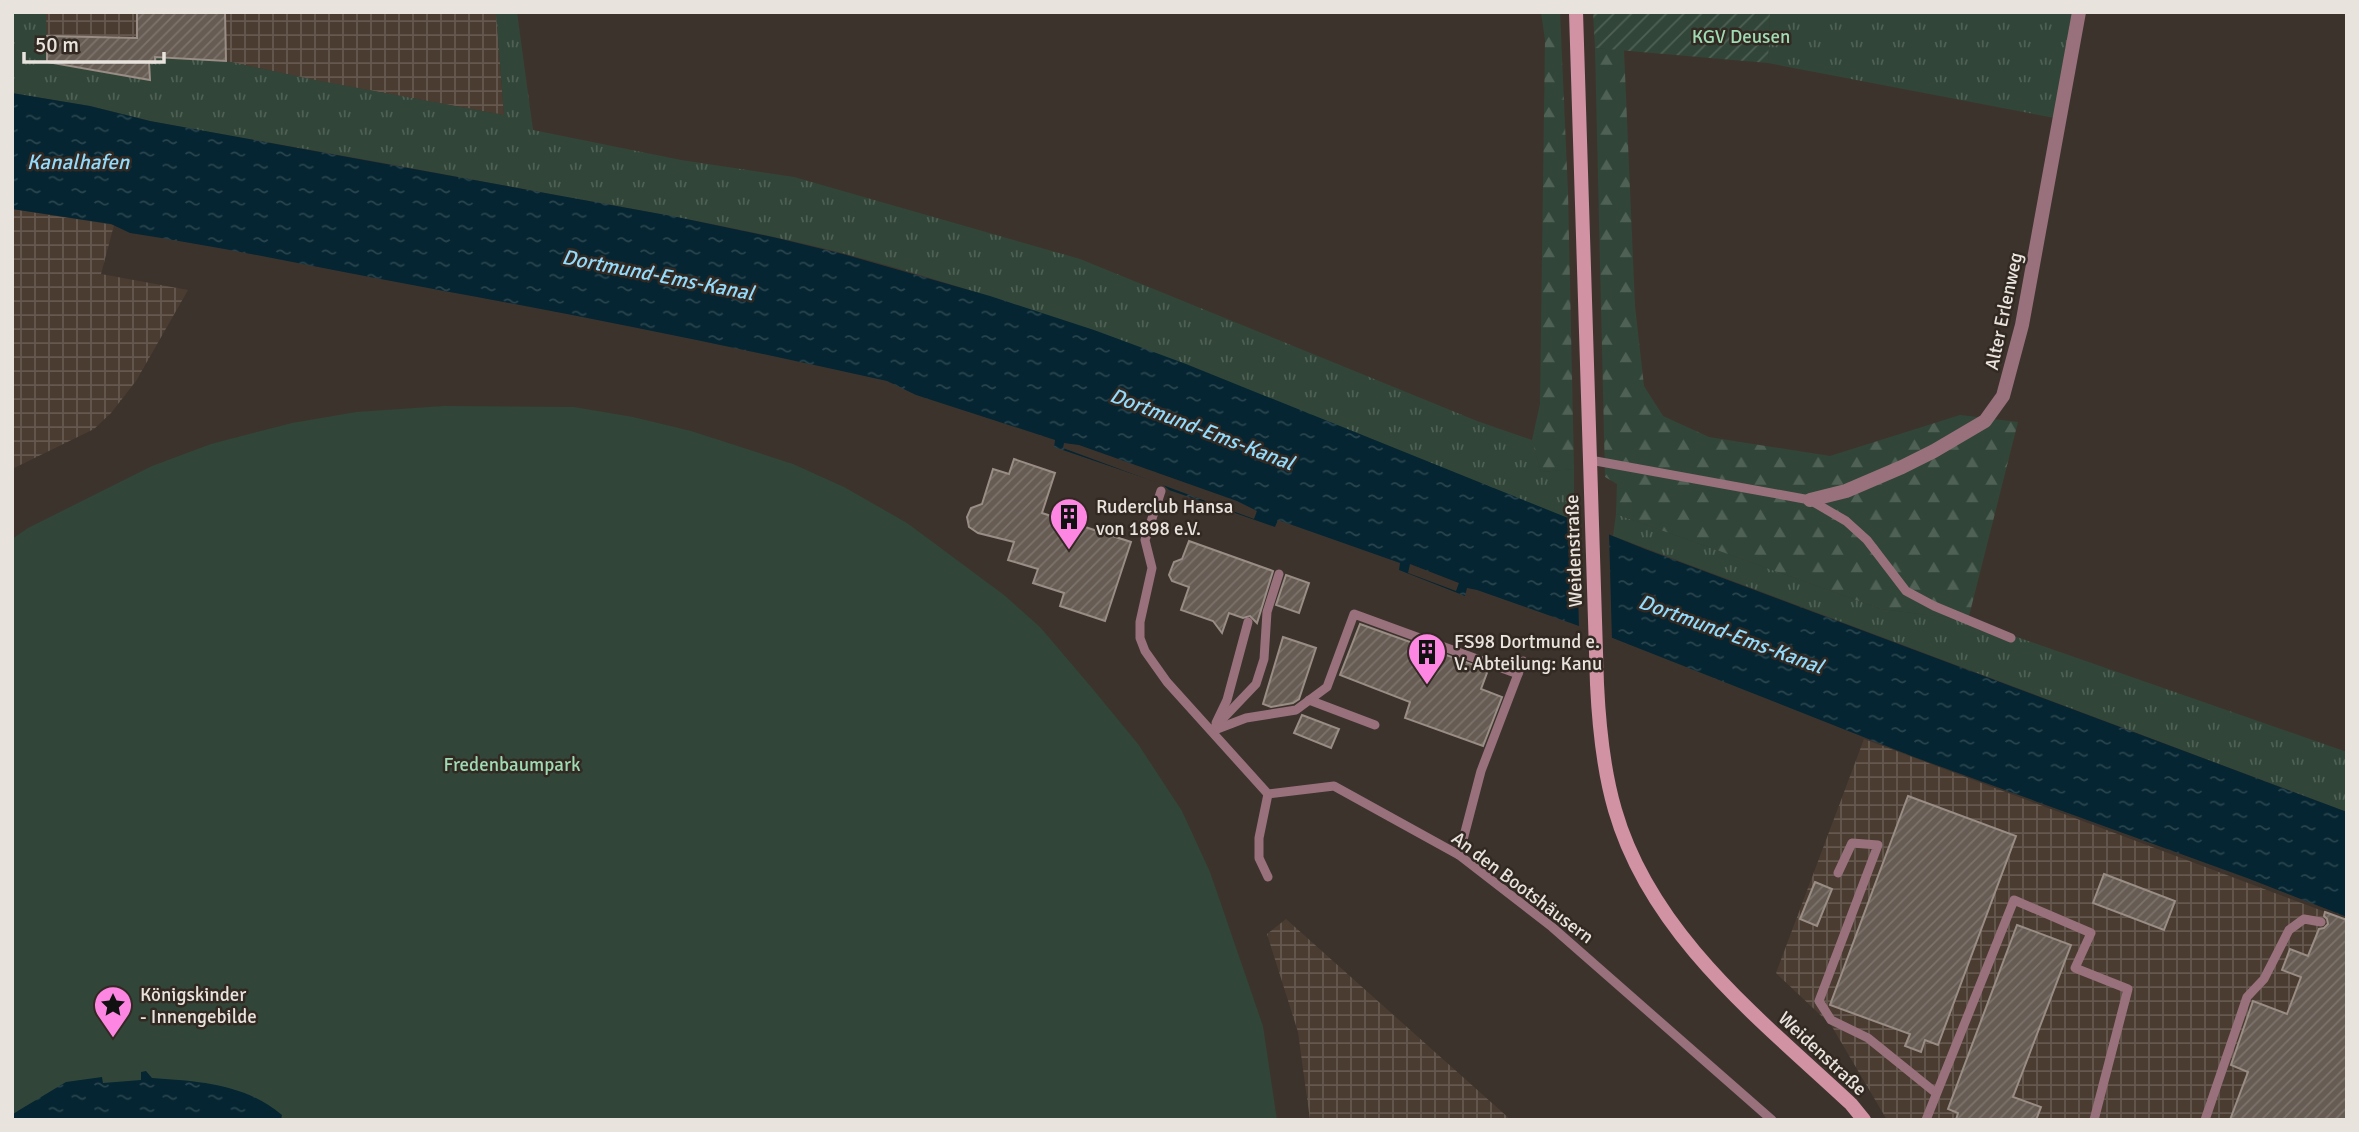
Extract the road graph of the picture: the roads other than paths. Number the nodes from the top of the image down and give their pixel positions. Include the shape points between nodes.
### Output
1 (1576, 12) edge
2 (2079, 12) edge
3 (1590, 460) junction
4 (1161, 491) dead end
5 (1810, 500) junction
6 (1279, 574) dead end
7 (1248, 622) dead end
8 (2011, 638) dead end
9 (1523, 661) dead end
10 (1518, 674) junction
11 (1309, 700) junction
12 (1375, 725) dead end
13 (1212, 731) junction
14 (1268, 793) junction
15 (1460, 855) junction
16 (1838, 873) dead end
17 (1268, 877) dead end
18 (2321, 922) dead end
19 (1936, 1093) junction
20 (1772, 1120) edge
21 (1864, 1120) edge
22 (1926, 1120) edge
23 (2094, 1120) edge
24 (2205, 1120) edge

1 - 3 street, Weidenstraße
2 - 5 street, Alter Erlenweg via 2022,325 2003,396 1984,421 1934,451 1846,491
3 - 5 lane
3 - 21 street, Weidenstraße via 1599,728 1615,811 1627,842 1659,904 1692,949
4 - 13 lane via 1144,540 1152,568 1140,638 1167,682
5 - 8 lane via 1867,540 1906,591
6 - 13 lane via 1267,612 1264,659 1256,684
7 - 13 lane via 1227,699
9 - 10 lane
10 - 11 lane via 1354,614 1327,687
10 - 15 lane via 1480,771
11 - 12 lane
11 - 13 lane via 1296,710 1246,718
13 - 14 lane
14 - 15 lane, An den Bootshäusern via 1334,786
14 - 17 lane via 1259,838 1259,858
15 - 20 lane, An den Bootshäusern via 1552,927
16 - 19 lane via 1852,843 1878,845 1819,1001 1831,1020 1868,1038
18 - 24 lane via 2304,919 2289,930 2264,979 2246,997
19 - 22 lane
19 - 23 lane via 2014,900 2091,933 2075,968 2127,989

